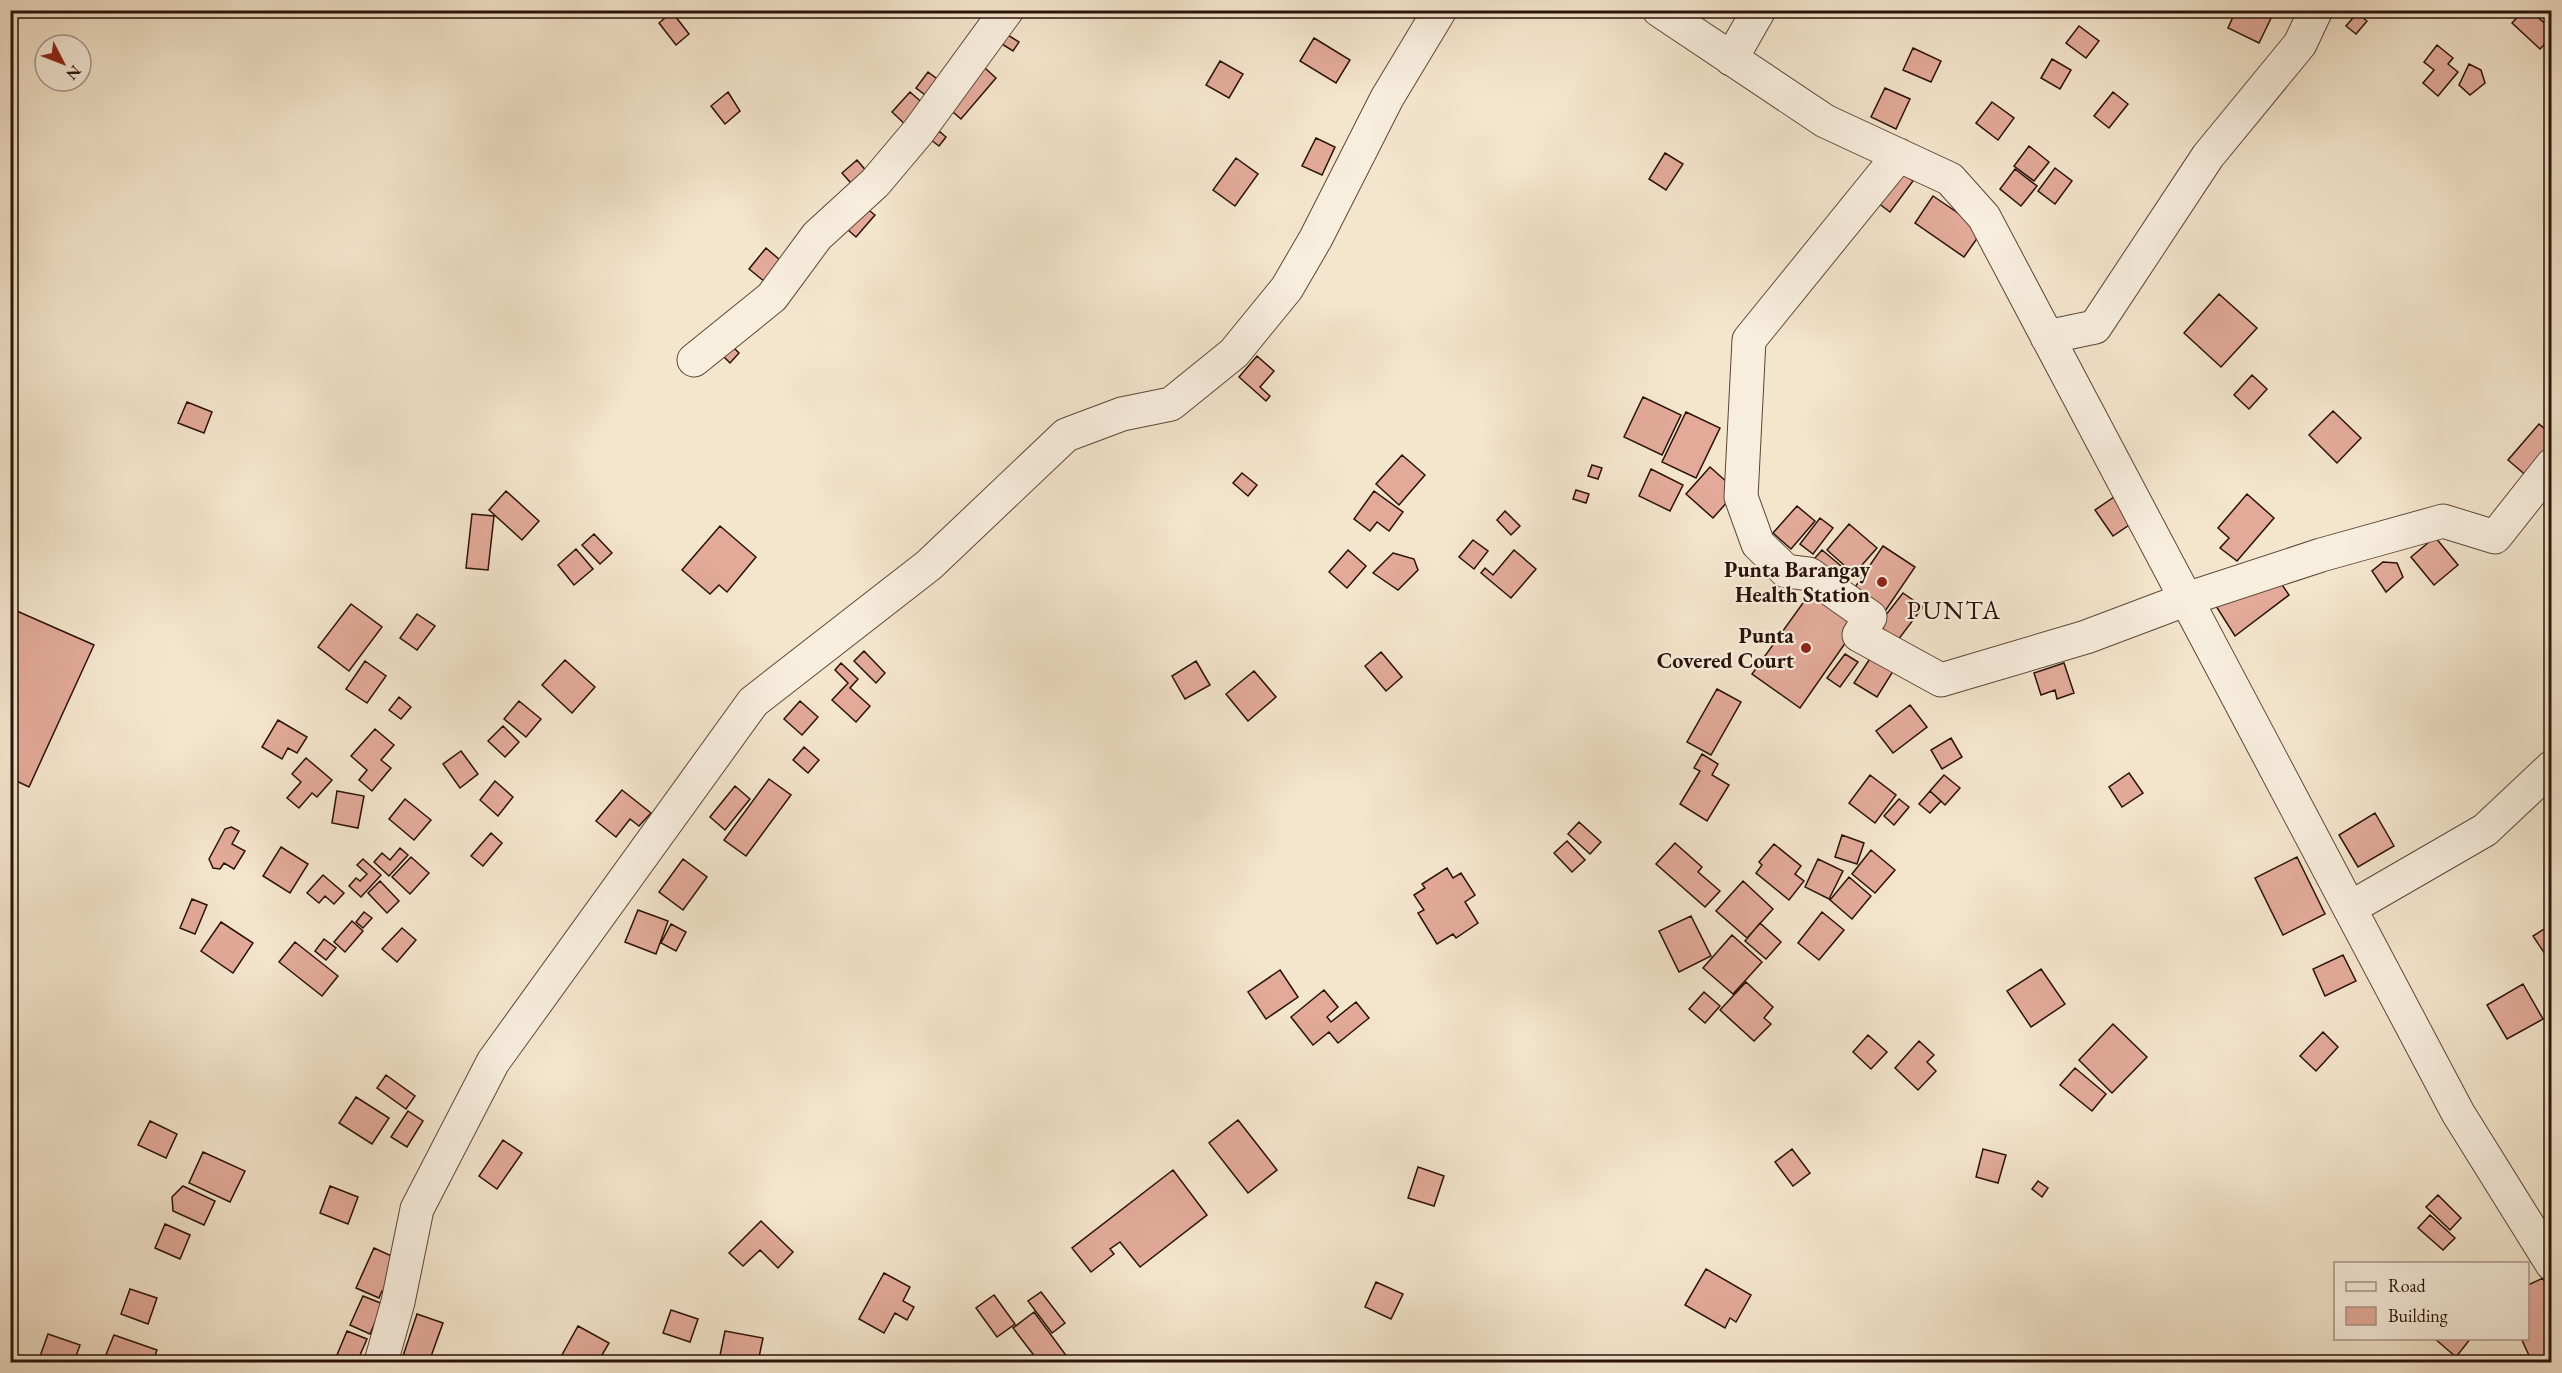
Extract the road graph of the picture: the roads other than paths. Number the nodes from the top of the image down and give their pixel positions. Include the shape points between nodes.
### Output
1 (1007, 10) edge
2 (1440, 10) edge
3 (1659, 10) edge
4 (1759, 10) edge
5 (2316, 10) edge
6 (1731, 59) junction
7 (1899, 155) junction
8 (2048, 337) junction
9 (694, 360) dead end
10 (2552, 465) edge
11 (2187, 599) junction
12 (2552, 767) edge
13 (2350, 908) junction
14 (2552, 1264) edge
15 (381, 1362) edge

1 - 9 street via 918,132 875,183 817,236 772,297
2 - 15 street via 1387,98 1287,288 1234,353 1171,404 1122,414 1066,435 929,565 753,702 493,1062 417,1209 399,1302
3 - 6 street
4 - 6 street
5 - 8 street via 2300,44 2208,156 2095,327
6 - 7 street via 1825,121
7 - 8 street via 1950,179 1984,217
7 - 11 street via 1749,340 1741,497 1758,544 1786,571 1809,574 1870,617 1859,634 1941,680 2086,637
8 - 11 street
10 - 11 street via 2495,537 2443,521 2321,555
11 - 13 street
12 - 13 street via 2485,830
13 - 14 street via 2458,1113

